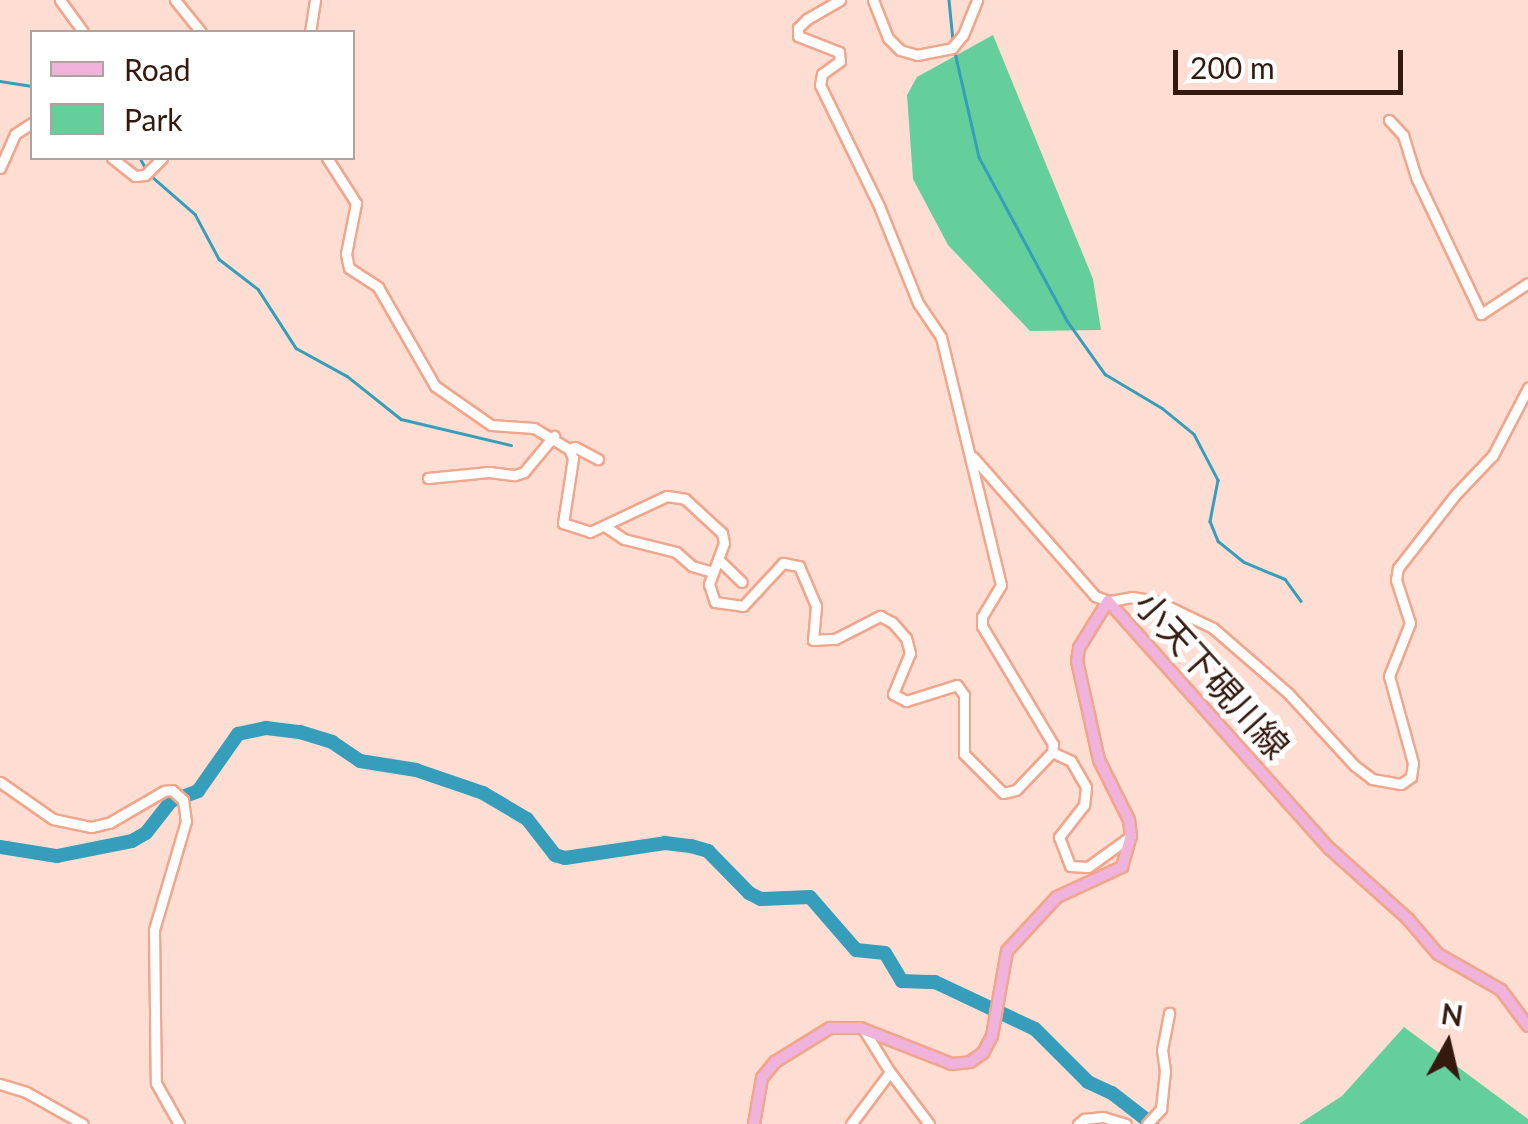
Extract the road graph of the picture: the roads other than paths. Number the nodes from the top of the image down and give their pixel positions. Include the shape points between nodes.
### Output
1 (60, 0) edge
2 (175, 0) edge
3 (315, 0) edge
4 (840, 0) edge
5 (872, 0) edge
6 (978, 0) edge
7 (81, 30) edge
8 (199, 30) edge
9 (310, 30) edge
10 (1389, 120) dead end
11 (30, 124) edge
12 (115, 160) edge
13 (160, 160) edge
14 (328, 160) edge
15 (0, 168) edge
16 (1528, 283) edge
17 (1528, 388) edge
18 (554, 436) junction
19 (569, 450) junction
20 (972, 455) junction
21 (598, 459) dead end
22 (428, 478) dead end
23 (606, 527) junction
24 (718, 559) junction
25 (713, 572) junction
26 (742, 582) dead end
27 (1109, 601) junction
28 (1052, 752) junction
29 (0, 782) edge
30 (1131, 836) junction
31 (1168, 1013) dead end
32 (1528, 1026) edge
33 (864, 1030) junction
34 (890, 1072) junction
35 (0, 1084) edge
36 (1149, 1123) edge
37 (82, 1124) edge
38 (179, 1124) edge
39 (754, 1124) edge
40 (851, 1124) edge
41 (929, 1124) edge
42 (1078, 1124) edge
43 (1126, 1124) edge

1 - 7 street
2 - 8 street
3 - 9 street
4 - 20 street via 807,18 797,32 840,54 820,84 880,206 905,277 941,337
5 - 6 street via 888,38 917,55 952,48
10 - 16 street via 1402,135 1482,314
11 - 15 street via 14,134
12 - 13 street via 135,176
14 - 18 street via 356,203 349,268 378,287 435,386 491,425
17 - 27 street via 1493,455 1398,568 1410,622 1389,676 1413,764 1401,784 1372,779 1354,766 1288,693 1213,628 1158,602
18 - 19 street
18 - 22 street via 515,476
19 - 21 street
19 - 23 street via 563,522 590,532
20 - 27 street via 1094,596
20 - 28 street via 1001,585 982,626
23 - 24 street via 674,496 722,533
23 - 25 street
24 - 25 street
24 - 26 street
25 - 28 street via 710,594 733,608 751,599 783,563 798,566 812,590 811,633 819,642 880,616 892,622 910,653 894,694 906,701 957,685 964,695 964,754 1004,792 1016,790
27 - 30 main road, 小天下硯川線 via 1077,661 1099,760 1122,801
27 - 32 main road, 小天下硯川線 via 1330,850 1438,954 1502,990
28 - 30 street via 1071,761 1086,787 1084,805 1059,836 1064,861 1088,868
29 - 38 street via 53,819 91,826 109,823 164,791 180,796 186,821 154,930 156,1083
30 - 33 main road via 1122,867 1057,897 1007,951 983,1053 952,1064
31 - 36 street via 1163,1097
33 - 34 street
33 - 39 main road via 830,1028 775,1062 762,1078
34 - 40 street
34 - 41 street
35 - 37 street
42 - 43 street via 1092,1116

